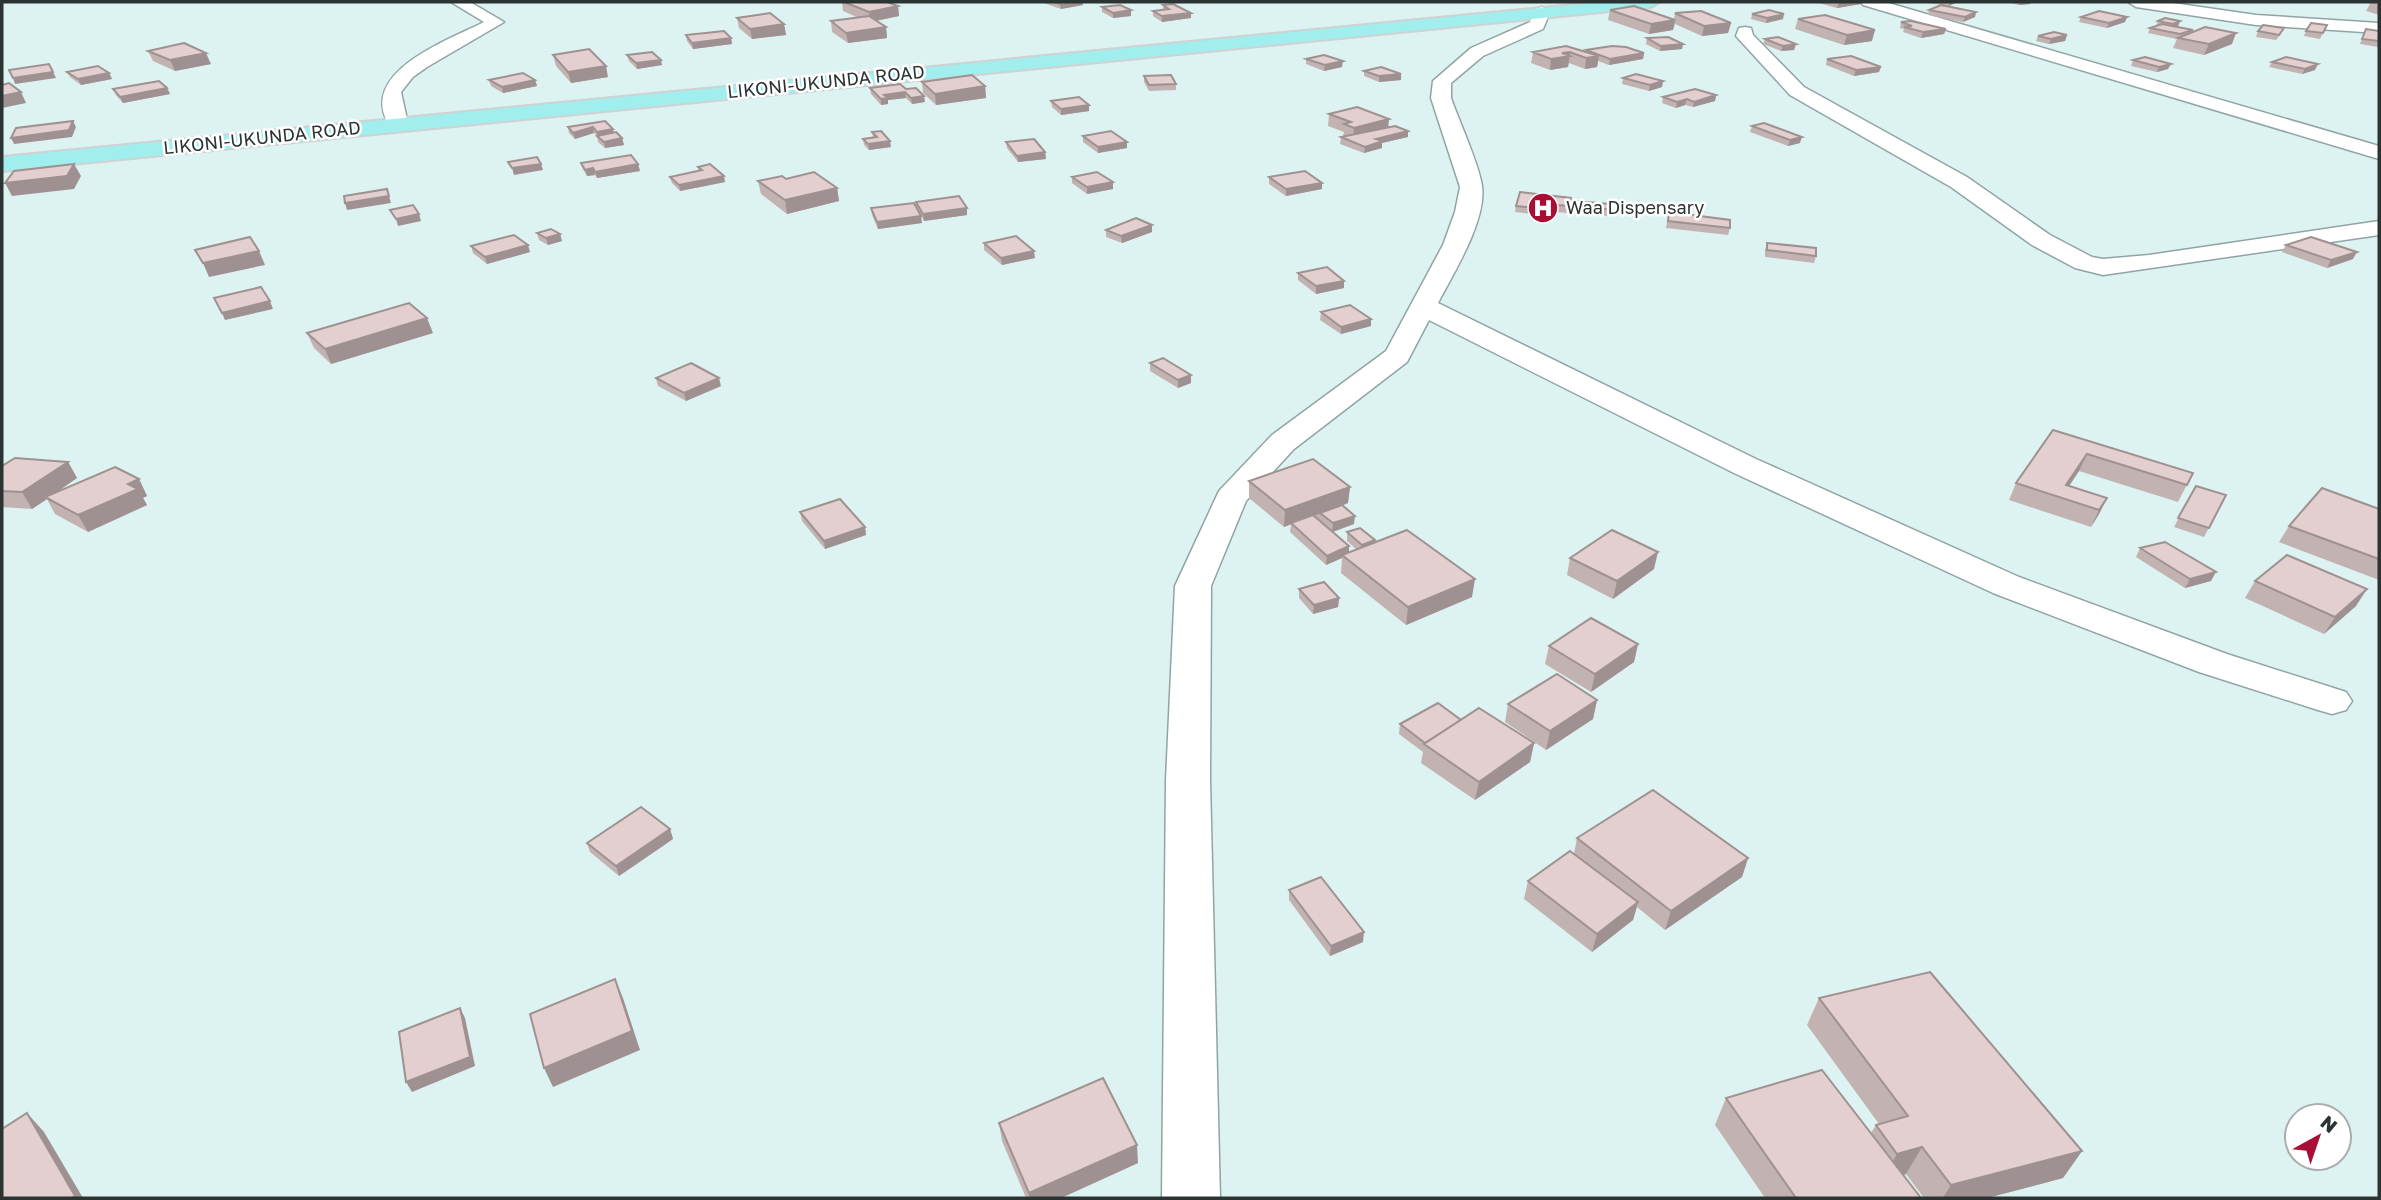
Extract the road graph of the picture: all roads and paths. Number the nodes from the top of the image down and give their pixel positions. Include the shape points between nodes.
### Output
1 (459, 2) edge
2 (1651, 2) edge
3 (1869, 2) edge
4 (2136, 2) edge
5 (1628, 3) edge
6 (2353, 8) dead end
7 (1542, 12) junction
8 (2379, 27) edge
9 (1745, 32) dead end
10 (398, 124) junction
11 (2379, 153) edge
12 (2, 164) edge
13 (2379, 228) edge
14 (1424, 307) junction
15 (2332, 701) dead end
16 (1191, 1198) edge

1 - 10 street via 496,22 394,83 391,93
2 - 5 highway, LIKONI-UKUNDA ROAD
3 - 11 street
4 - 8 street via 2244,19
5 - 7 highway, LIKONI-UKUNDA ROAD
6 - 8 street
7 - 10 highway, LIKONI-UKUNDA ROAD
7 - 14 street via 1537,25 1477,52 1442,81 1441,97 1472,187 1455,245
9 - 13 street via 1797,91 1959,182 2041,240 2084,262 2103,267 2150,262
10 - 12 highway, LIKONI-UKUNDA ROAD
14 - 15 street via 1745,466 2006,585 2213,663
14 - 16 street via 1397,356 1283,442 1231,498 1193,586 1188,780

